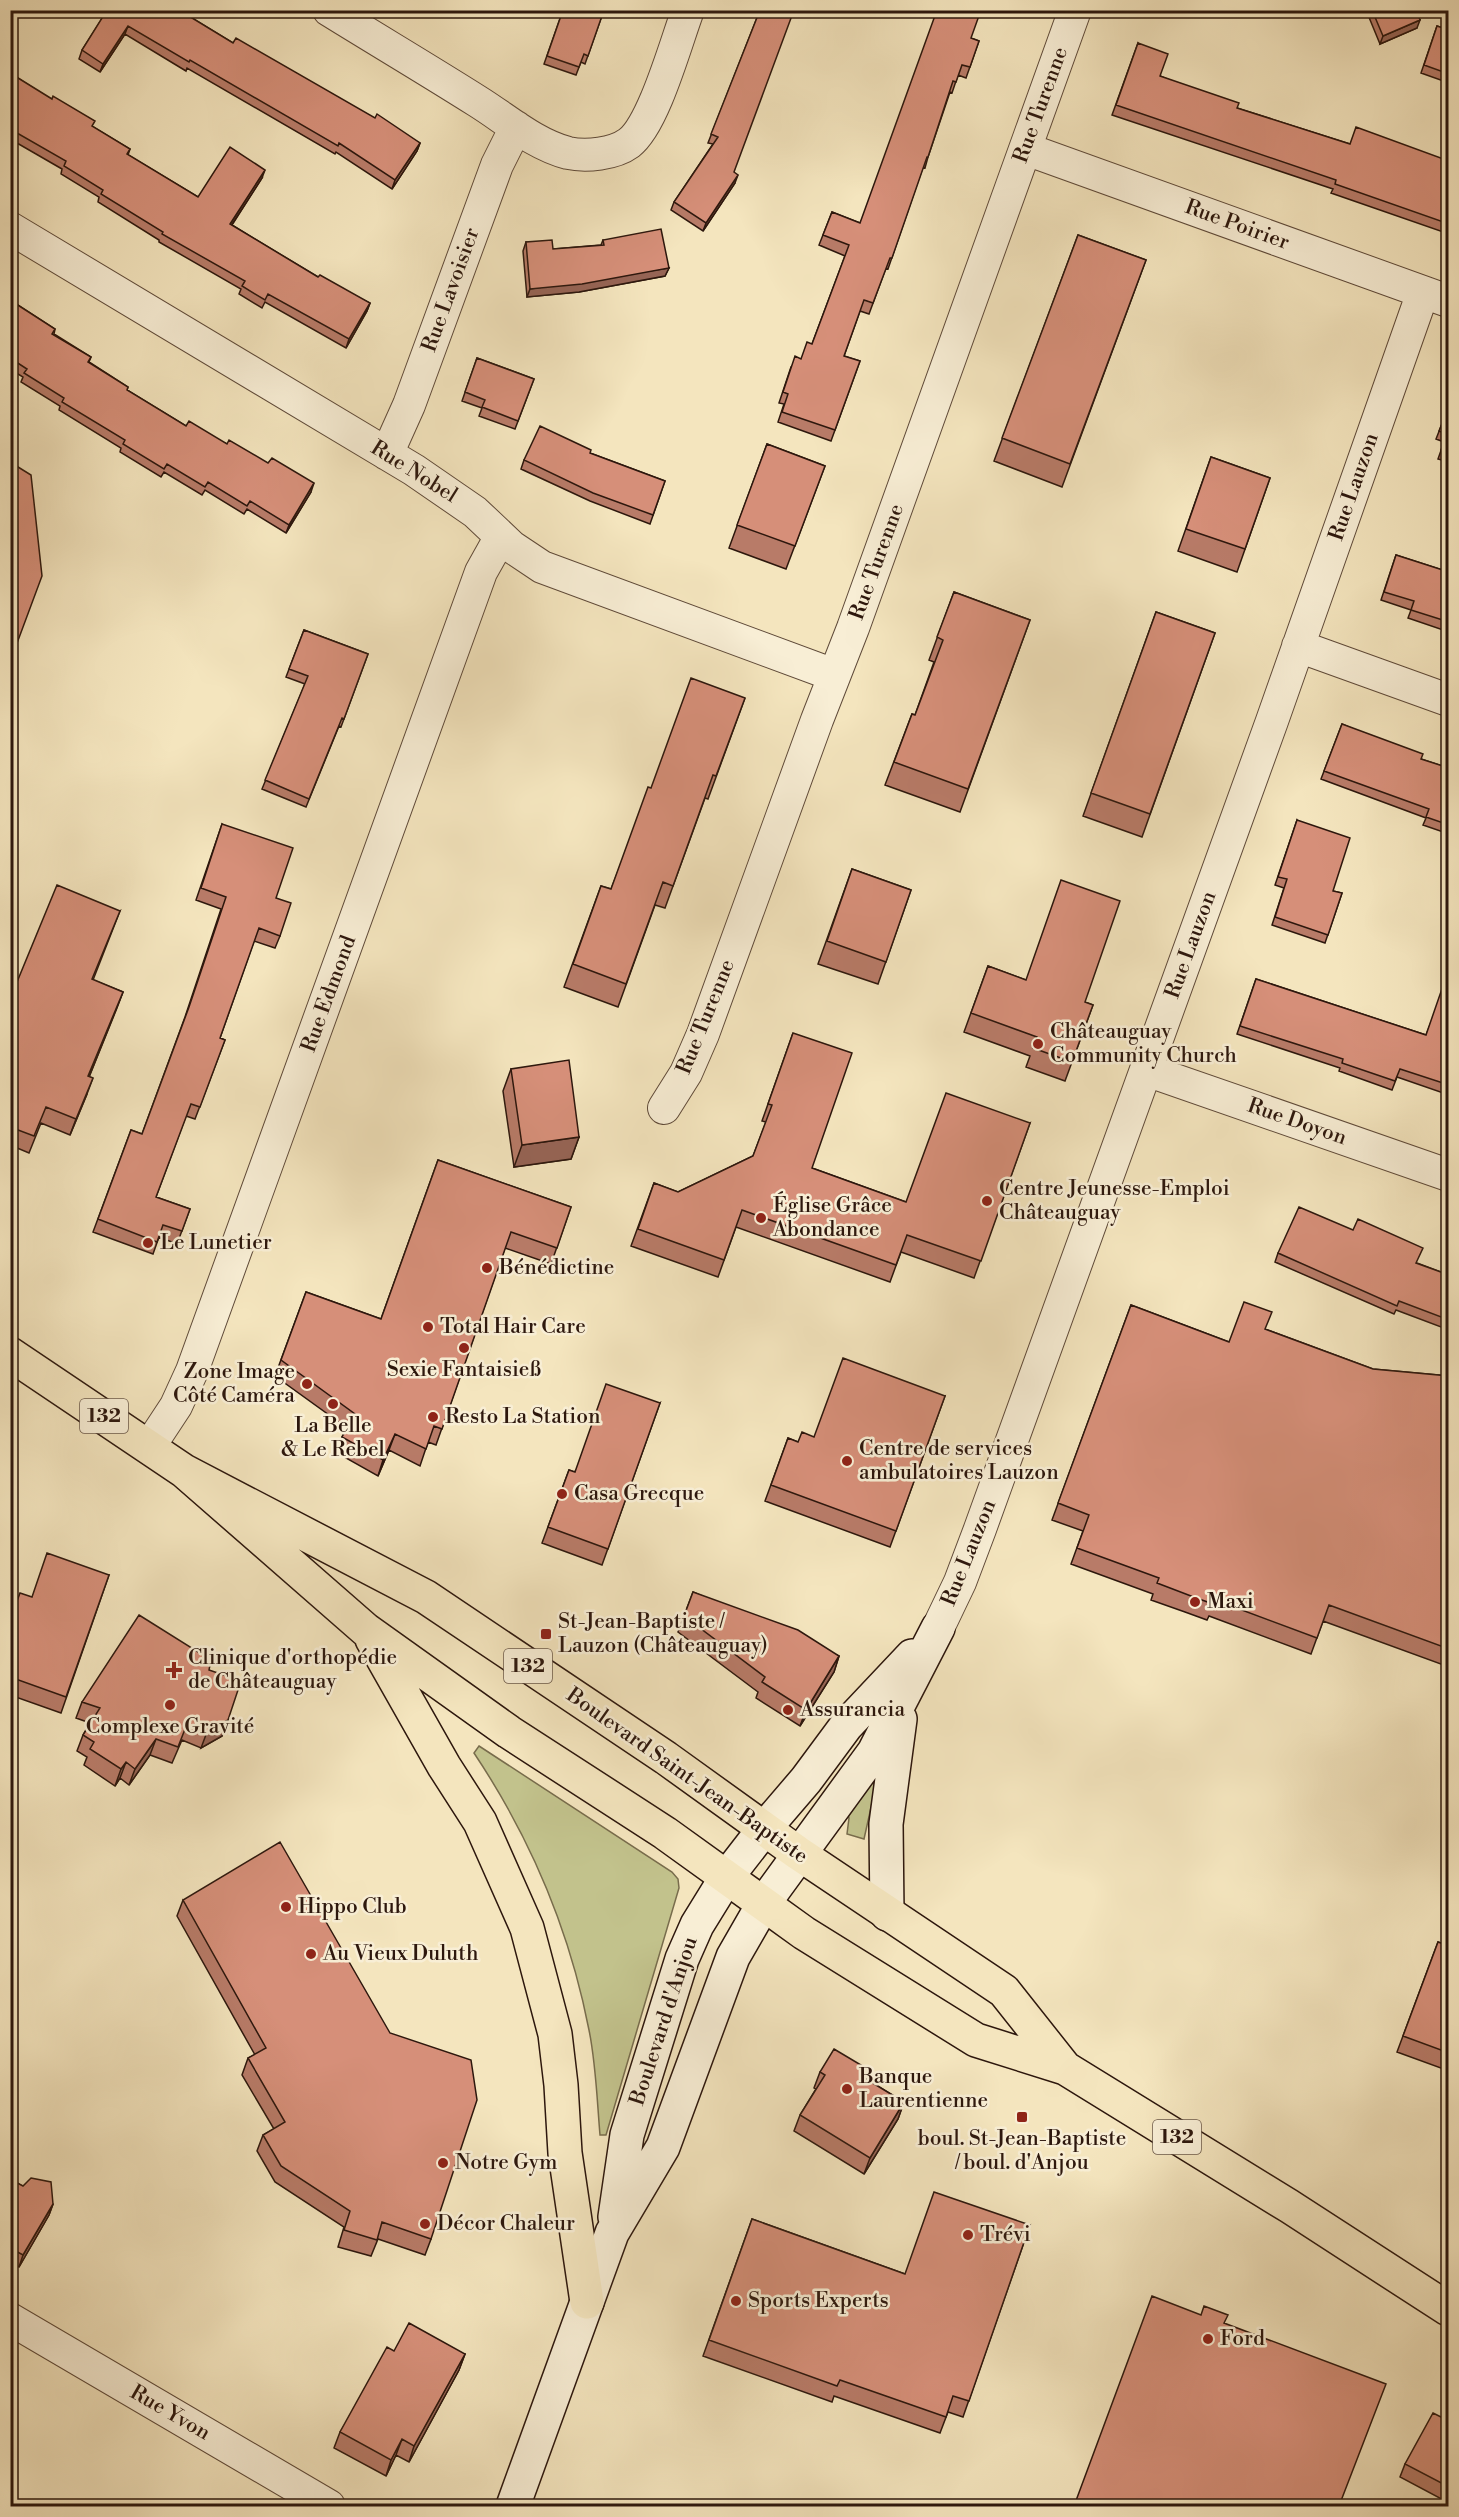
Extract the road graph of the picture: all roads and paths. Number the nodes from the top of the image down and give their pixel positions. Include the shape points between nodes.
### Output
1 (329, 10) edge
2 (688, 10) edge
3 (1075, 10) edge
4 (516, 128) junction
5 (1026, 149) junction
6 (10, 228) edge
7 (1436, 296) edge
8 (387, 454) junction
9 (500, 538) junction
10 (1298, 646) junction
11 (834, 675) junction
12 (1449, 700) edge
13 (1146, 1070) junction
14 (664, 1107) dead end
15 (1449, 1175) edge
16 (10, 1354) edge
17 (149, 1447) junction
18 (184, 1471) junction
19 (938, 1628) junction
20 (366, 1630) junction
21 (902, 1699) junction
22 (764, 1829) junction
23 (798, 1853) junction
24 (726, 1878) junction
25 (764, 1903) junction
26 (887, 1914) junction
27 (1065, 2068) junction
28 (612, 2233) junction
29 (587, 2302) junction
30 (1449, 2309) edge
31 (10, 2319) edge
32 (329, 2506) edge
33 (513, 2506) edge

1 - 4 street
2 - 4 street via 646,122 629,143 614,150 582,155 549,146
3 - 5 street, Rue Turenne
4 - 8 street, Rue Lavoisier via 497,165 409,405
5 - 7 street, Rue Poirier
5 - 11 street, Rue Turenne
6 - 8 street, Rue Nobel
7 - 10 street, Rue Lauzon
8 - 9 street, Rue Nobel via 475,512
9 - 11 street, Rue Nobel via 542,567
9 - 17 street, Rue Edmond via 481,572 192,1371 176,1406
10 - 12 street
10 - 13 street, Rue Lauzon
11 - 14 street, Rue Turenne via 703,1034
13 - 15 street, Rue Doyon
13 - 19 street, Rue Lauzon via 980,1529
16 - 17 highway, Boulevard Saint-Jean-Baptiste / 132
17 - 18 highway, Boulevard Saint-Jean-Baptiste / 132
18 - 20 highway, Boulevard Saint-Jean-Baptiste / 132
18 - 22 highway, Boulevard Saint-Jean-Baptiste / 132 via 426,1597 666,1758
19 - 21 street, Rue Lauzon
19 - 22 street, Rue Lauzon via 846,1726
20 - 24 highway, Boulevard Saint-Jean-Baptiste / 132
20 - 29 highway via 480,1822 527,1928 555,2034 565,2153
21 - 23 street, Rue Lauzon via 874,1752
21 - 26 street via 886,1824
22 - 23 highway, Boulevard Saint-Jean-Baptiste / 132
22 - 24 street, Boulevard d'Anjou
23 - 25 street, Boulevard d'Anjou
23 - 26 highway, Boulevard Saint-Jean-Baptiste / 132
24 - 25 highway, Boulevard Saint-Jean-Baptiste / 132
24 - 28 street, Boulevard d'Anjou via 697,1924 673,1986 627,2135
25 - 27 highway, Boulevard Saint-Jean-Baptiste / 132 via 804,1933 975,2040
25 - 28 street, Boulevard d'Anjou via 733,1957 663,2147
26 - 27 highway, Boulevard Saint-Jean-Baptiste / 132 via 1004,1991
27 - 30 highway, Boulevard Saint-Jean-Baptiste / 132
28 - 29 street, Boulevard d'Anjou
29 - 33 street, Boulevard d'Anjou
31 - 32 street, Rue Yvon

